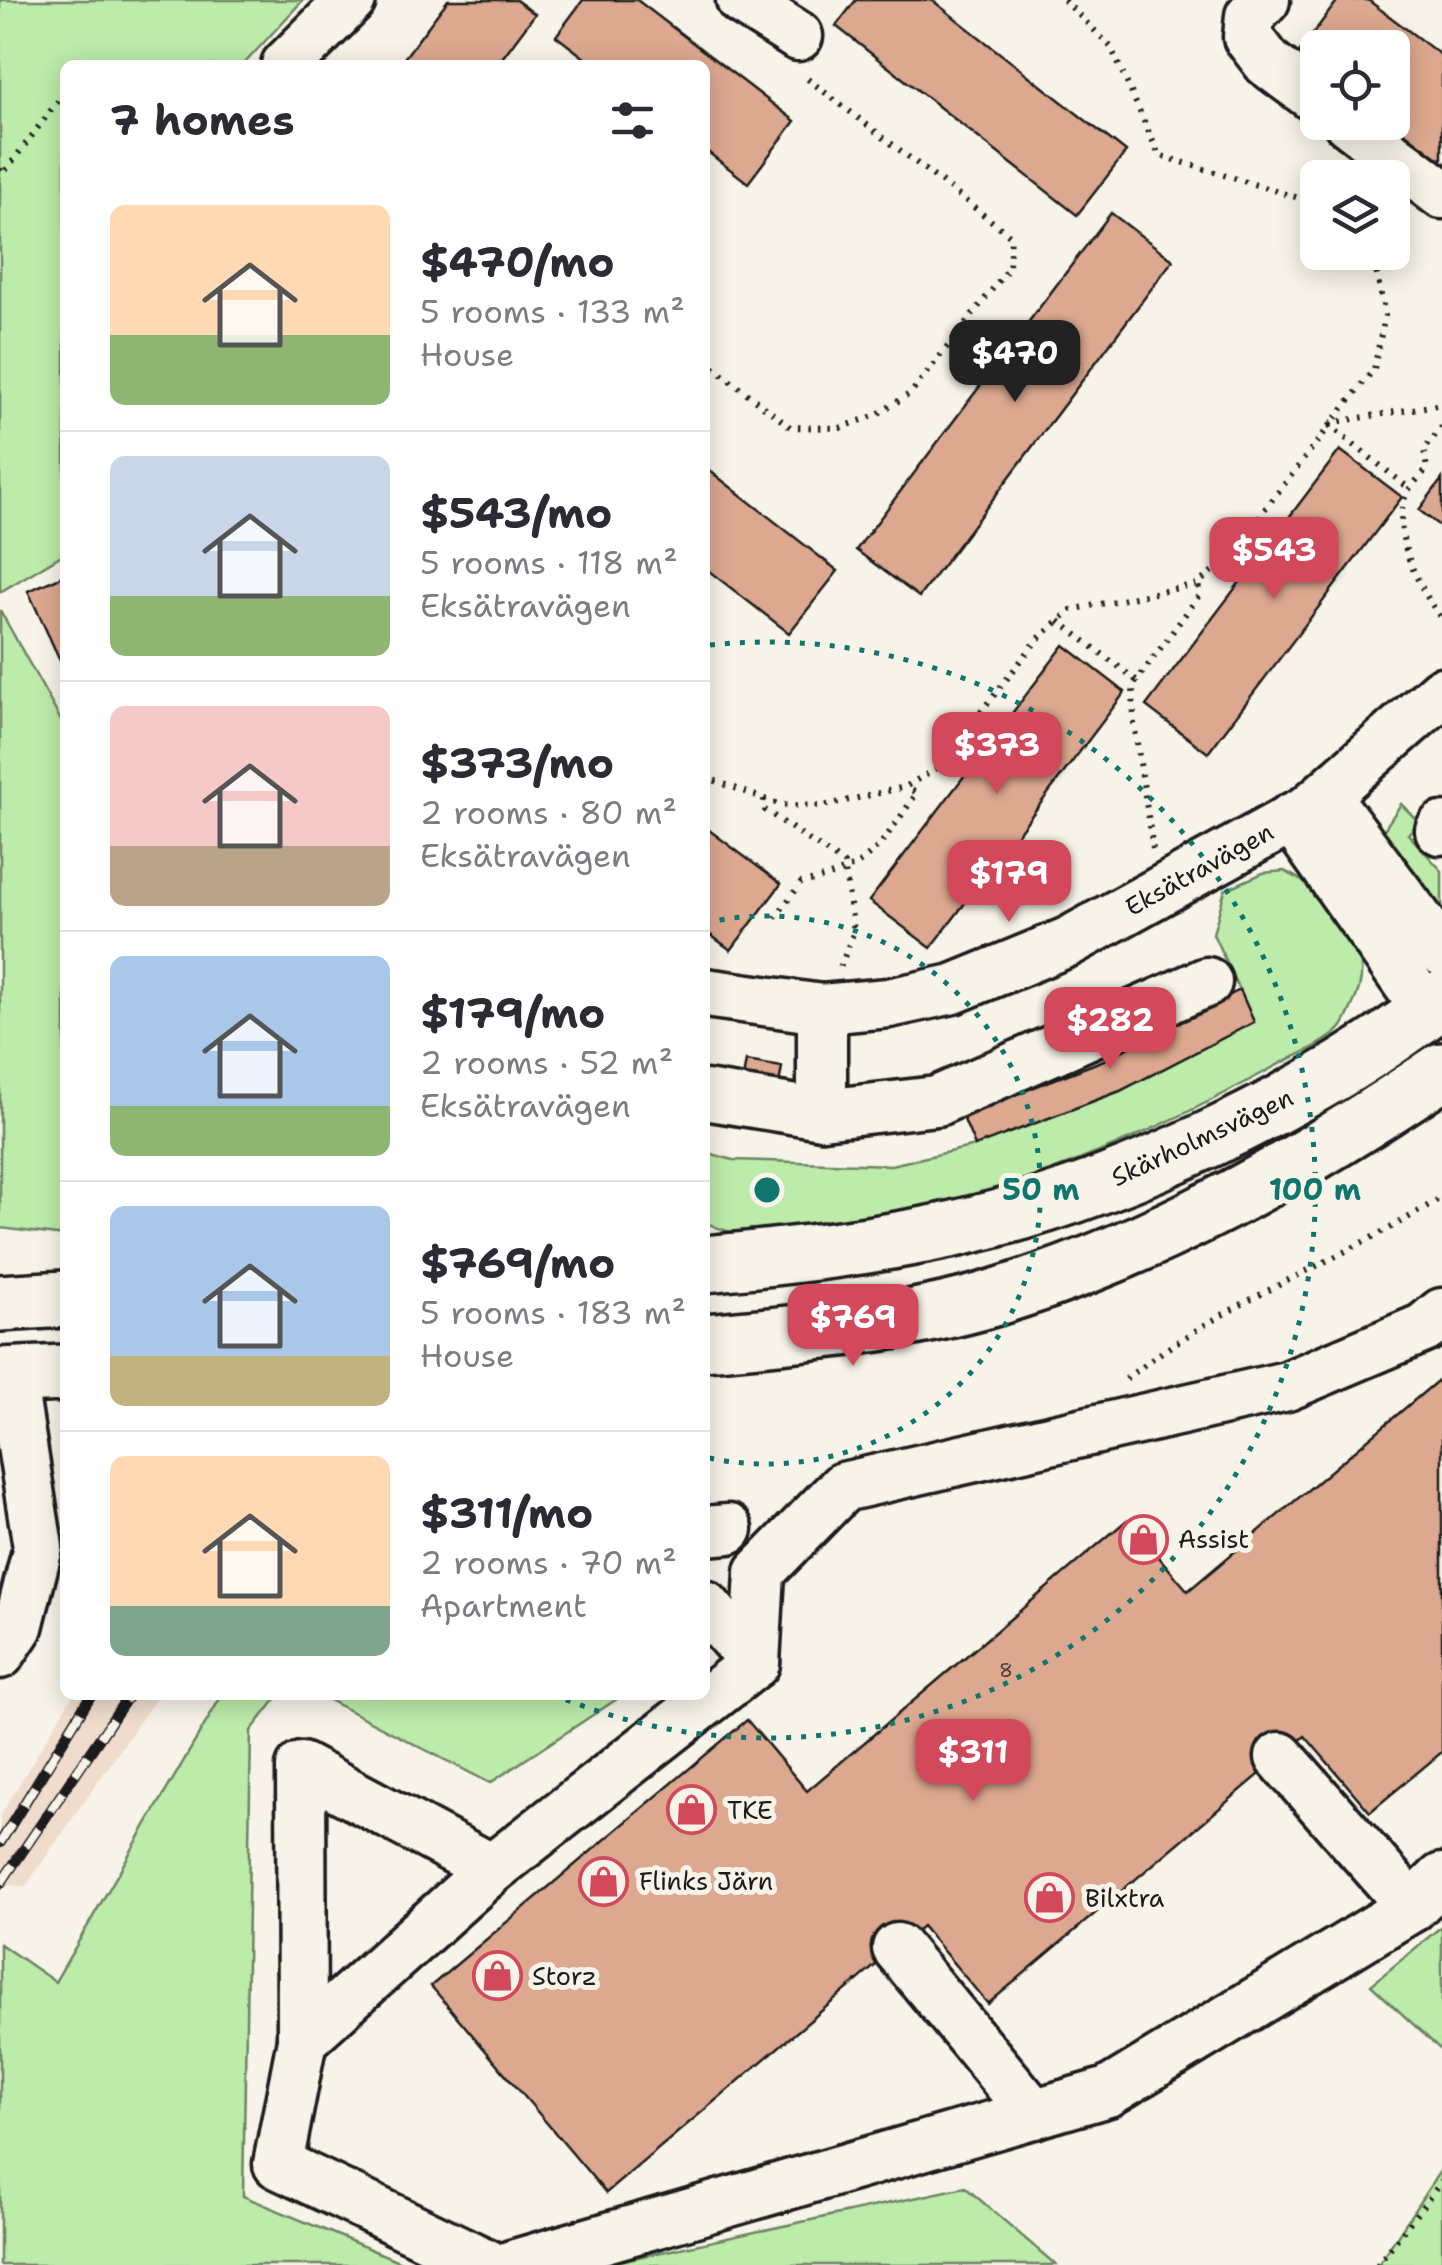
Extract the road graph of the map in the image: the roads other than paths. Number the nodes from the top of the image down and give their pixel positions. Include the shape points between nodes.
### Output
1 (351, 0) edge
2 (741, 0) edge
3 (1264, 0) edge
4 (798, 36) road end
5 (291, 60) edge
6 (1300, 86) edge
7 (1372, 140) edge
8 (1442, 194) edge
9 (1440, 697) edge
10 (1309, 807) junction
11 (1442, 951) edge
12 (1207, 982) dead end
13 (710, 995) edge
14 (822, 1009) junction
15 (1437, 1010) edge
16 (1442, 1070) edge
17 (710, 1096) edge
18 (822, 1114) junction
19 (710, 1264) edge
20 (60, 1299) edge
21 (0, 1303) edge
22 (1442, 1313) edge
23 (710, 1341) edge
24 (60, 1373) edge
25 (6, 1376) edge
26 (710, 1611) edge
27 (0, 1654) edge
28 (755, 1663) junction
29 (710, 1698) edge
30 (708, 1700) edge
31 (1280, 1757) dead end
32 (492, 1869) junction
33 (1427, 1893) edge
34 (896, 1948) dead end
35 (302, 2040) junction
36 (1034, 2114) junction
37 (489, 2265) edge
38 (512, 2265) edge

1 - 5 street
2 - 4 street
3 - 6 street via 1250,16 1248,38
7 - 8 street
9 - 10 street, Eksätravägen
10 - 11 street
10 - 14 street, Eksätravägen via 1068,942 954,988
10 - 15 street, Eksätravägen
12 - 18 street via 936,1101
13 - 14 street, Eksätravägen
14 - 18 street
15 - 19 main road, Skärholmsvägen via 1274,1107 1103,1183 958,1228 822,1253
16 - 23 main road via 1245,1194 1112,1258 987,1300 834,1329
17 - 18 street
20 - 21 main road
22 - 28 street via 1424,1328 1287,1386 842,1487 760,1572
24 - 25 main road
25 - 27 street via 38,1546 18,1627
26 - 28 street
28 - 29 street
30 - 32 street
31 - 33 street
32 - 35 street
32 - 35 street via 301,1767
33 - 36 street via 1108,2092
34 - 36 street
35 - 37 street via 278,2164
36 - 38 street

